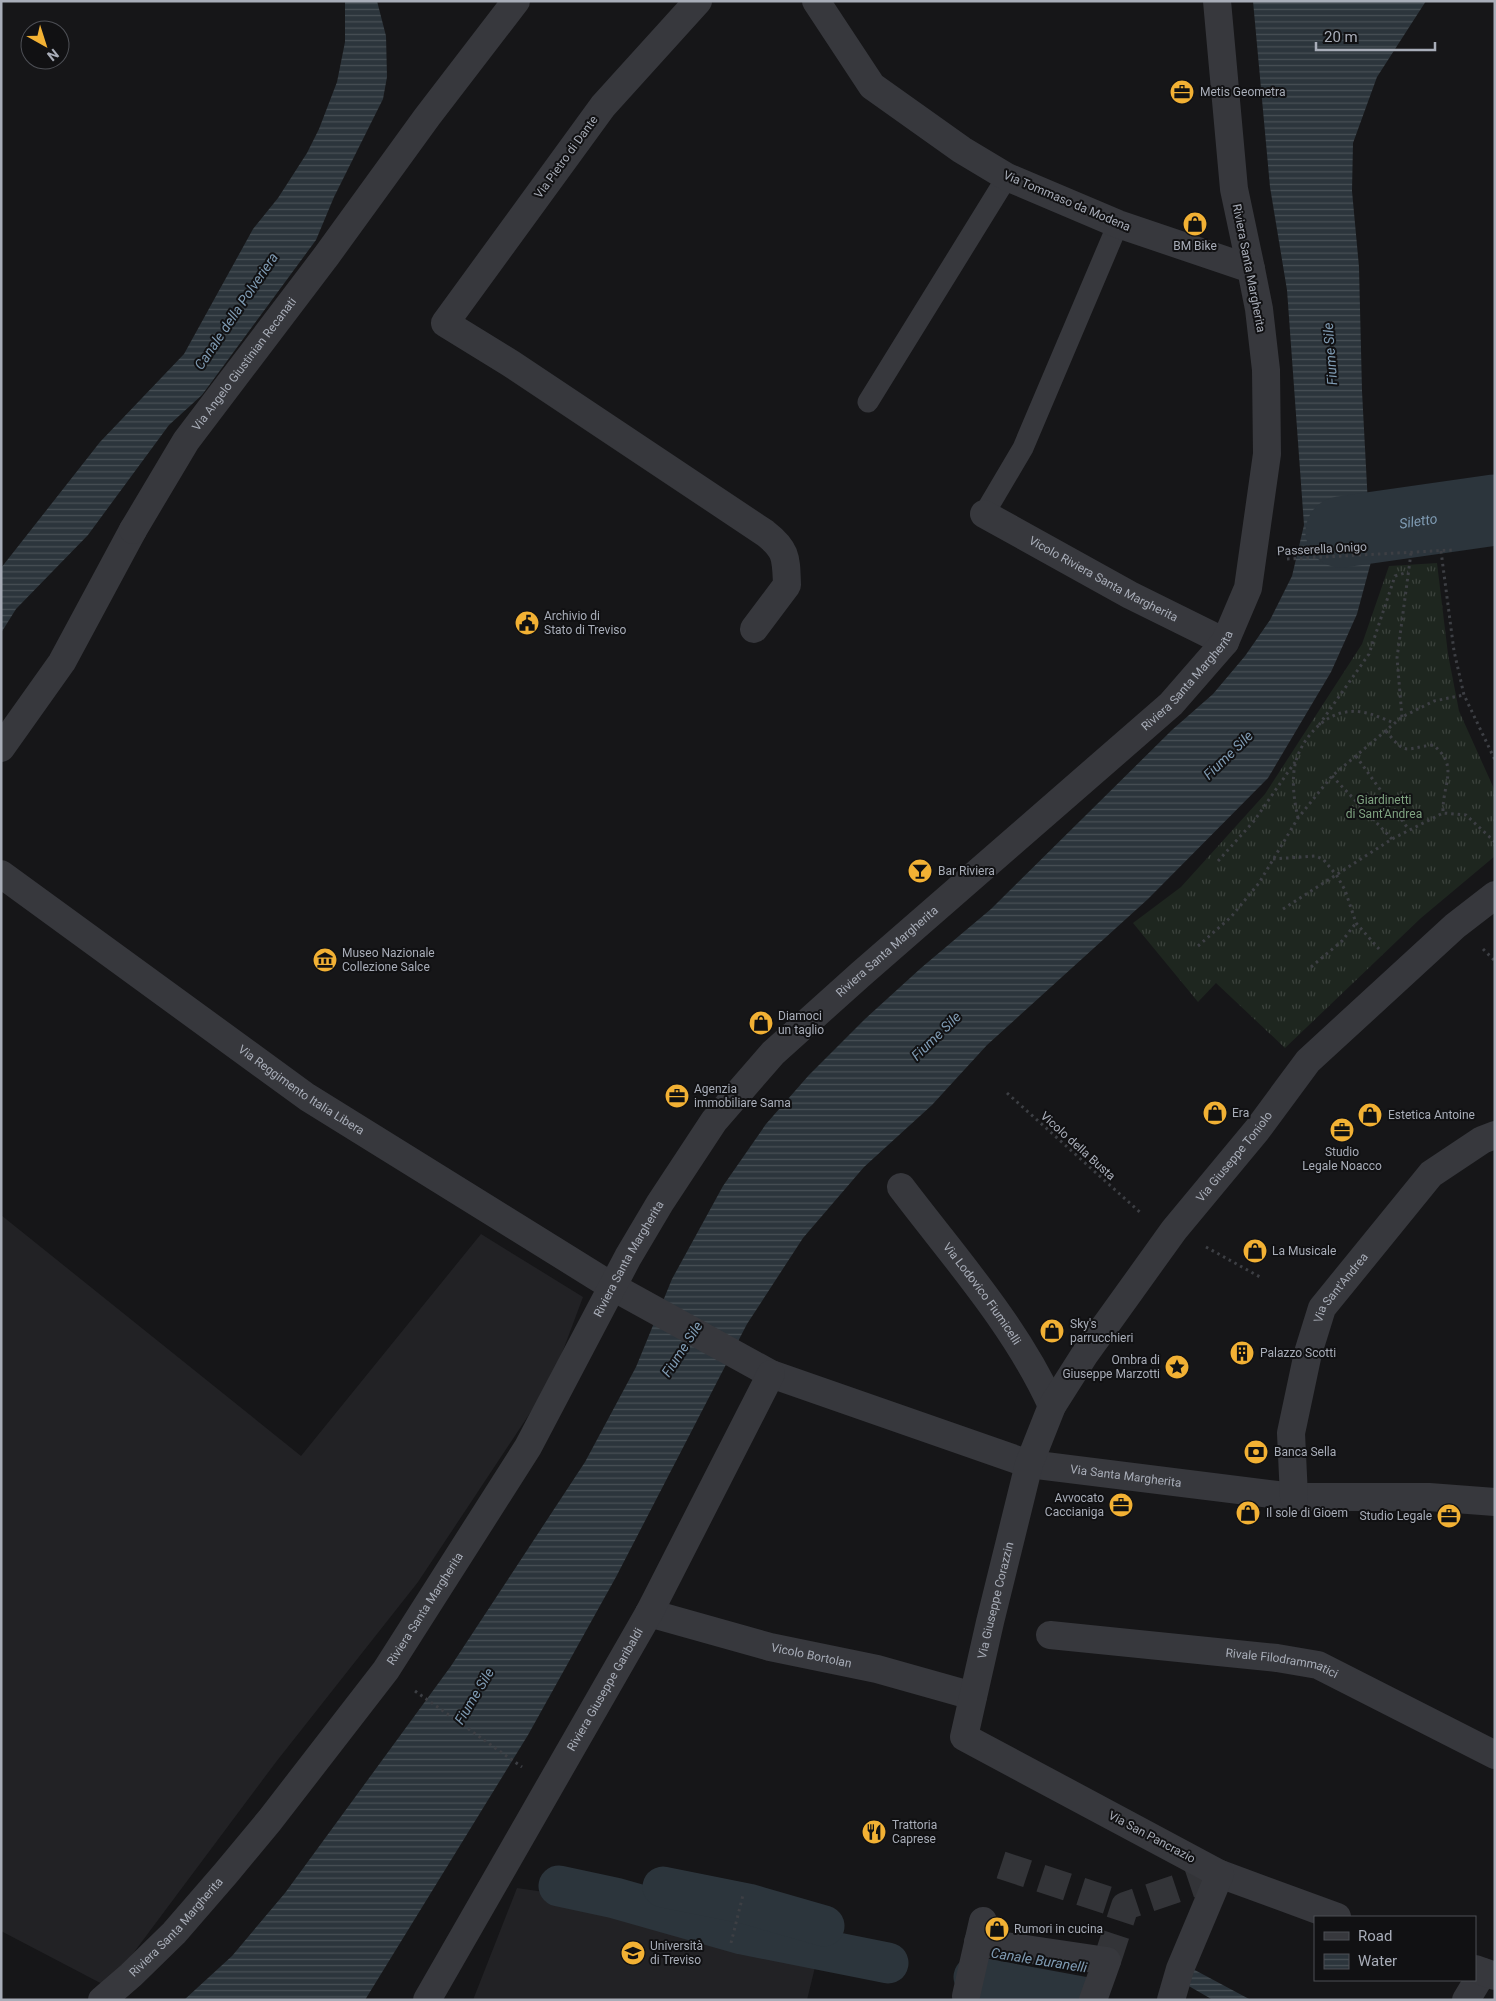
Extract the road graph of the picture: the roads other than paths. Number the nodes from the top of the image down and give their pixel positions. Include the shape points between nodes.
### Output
1 (516, 1) edge
2 (698, 1) edge
3 (816, 1) edge
4 (1217, 1) edge
5 (1007, 177) junction
6 (1118, 224) junction
7 (1251, 269) junction
8 (868, 402) dead end
9 (984, 514) joint
10 (754, 629) dead end
11 (1225, 642) junction
12 (1, 748) edge
13 (1, 874) edge
14 (1495, 895) edge
15 (1495, 1135) edge
16 (901, 1187) dead end
17 (613, 1287) junction
18 (651, 1308) joint
19 (770, 1374) junction
20 (1052, 1406) junction
21 (1029, 1464) junction
22 (1294, 1497) junction
23 (1495, 1502) edge
24 (649, 1613) junction
25 (1050, 1635) dead end
26 (973, 1696) junction
27 (964, 1737) joint
28 (1495, 1755) edge
29 (1220, 1874) junction
30 (1334, 1916) edge
31 (1484, 1972) edge
32 (966, 1996) dead end
33 (102, 2000) edge
34 (427, 2000) edge
35 (1093, 2000) edge
36 (1171, 2000) edge
37 (1466, 2000) edge

1 - 12 street, Via Angelo Giustinian Recanati via 186,441 133,530 62,662
2 - 10 street, Via Pietro di Dante via 603,106 446,323 780,545 787,585
3 - 5 street, Via Tommaso da Modena via 872,86 962,150
4 - 7 street, Riviera Santa Margherita via 1234,189
5 - 6 street, Via Tommaso da Modena
5 - 8 lane
6 - 7 street, Via Tommaso da Modena
6 - 9 lane via 1023,448
7 - 11 street, Riviera Santa Margherita via 1266,370 1267,454 1248,588
9 - 11 street, Vicolo Riviera Santa Margherita via 1130,595
11 - 17 street, Riviera Santa Margherita via 1171,704 774,1054 714,1121 660,1203
13 - 17 street, Via Reggimento Italia Libera via 307,1098
14 - 20 street, Via Giuseppe Toniolo via 1403,973 1308,1061 1257,1130 1174,1230 1085,1354
15 - 22 street, Via Sant'Andrea via 1431,1174 1322,1308 1308,1353 1291,1433
16 - 20 street, Via Lodovico Fiumicelli via 1009,1330 1037,1373
17 - 18 street, Via Reggimento Italia Libera
17 - 33 street, Riviera Santa Margherita via 528,1447 386,1670 226,1873 174,1932
18 - 19 street, Via Santa Margherita
19 - 21 street, Via Santa Margherita
19 - 24 street, Riviera Giuseppe Garibaldi
20 - 21 street, Via Giuseppe Toniolo
21 - 22 street, Via Santa Margherita
21 - 26 street, Via Giuseppe Corazzin
22 - 23 street, Via Santa Margherita via 1429,1497
24 - 26 street, Vicolo Bortolan via 770,1647 877,1669
24 - 34 street, Riviera Giuseppe Garibaldi
25 - 28 street, Rivale Filodrammatici via 1318,1665
26 - 27 street, Via Giuseppe Corazzin
27 - 29 street, Via San Pancrazio
29 - 30 street, Via San Pancrazio
29 - 36 street via 1180,1969
31 - 37 street
32 - 35 street via 980,1931 1107,1961

